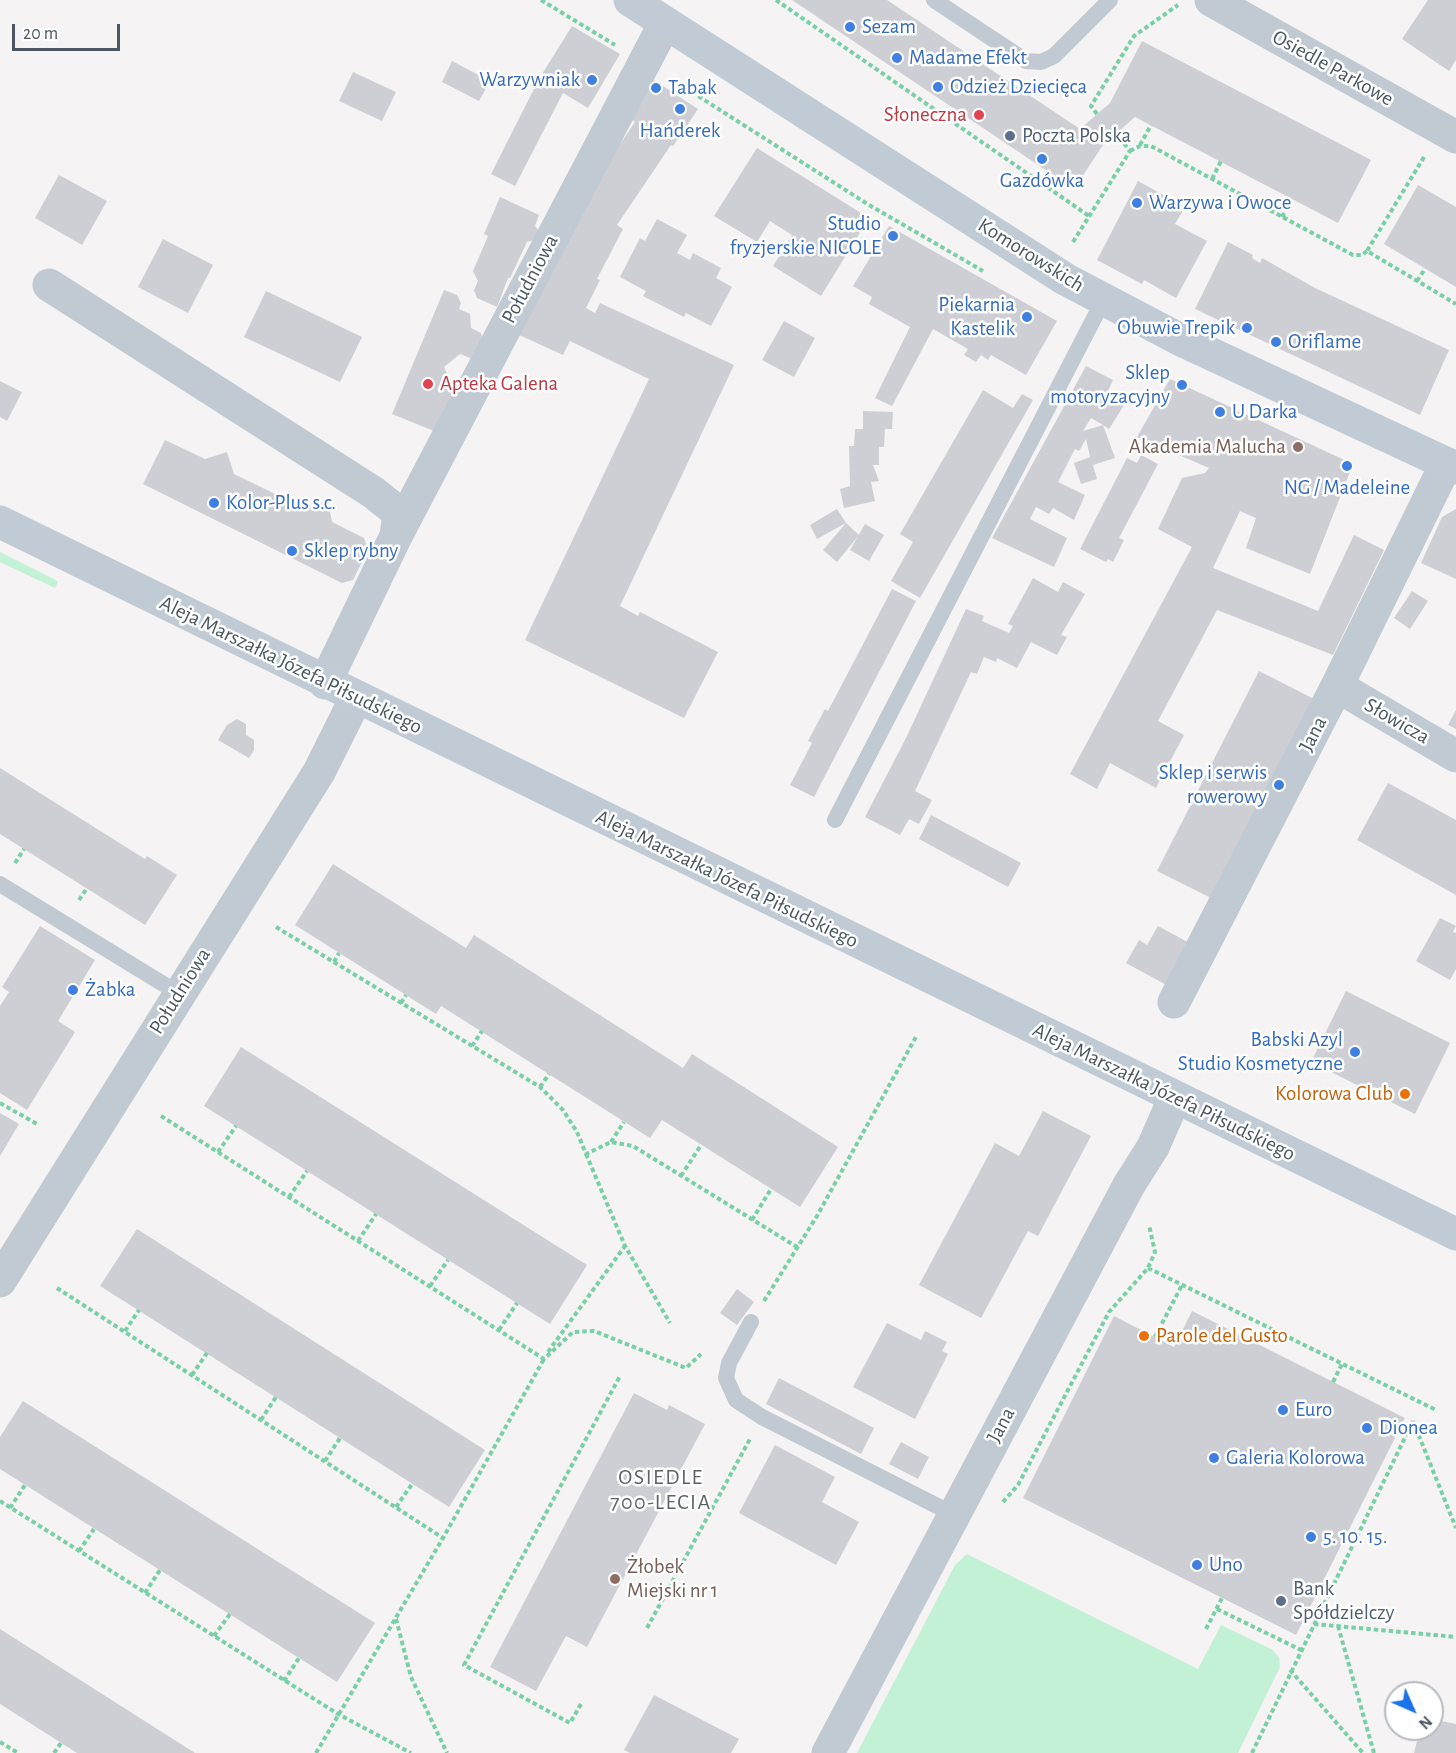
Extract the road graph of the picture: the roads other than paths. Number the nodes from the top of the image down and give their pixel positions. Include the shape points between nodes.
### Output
1 (630, 0) edge
2 (934, 0) edge
3 (1110, 0) edge
4 (1210, 0) edge
5 (665, 23) junction
6 (1449, 132) edge
7 (49, 285) dead end
8 (1104, 299) junction
9 (1451, 466) edge
10 (0, 522) edge
11 (396, 536) junction
12 (326, 683) junction
13 (1337, 686) junction
14 (356, 698) junction
15 (1456, 756) edge
16 (835, 820) dead end
17 (0, 884) edge
18 (178, 993) junction
19 (1174, 1002) dead end
20 (1175, 1097) junction
21 (1456, 1234) edge
22 (0, 1281) edge
23 (751, 1322) road end
24 (954, 1514) junction
25 (828, 1753) edge

1 - 5 street, Komorowskich
2 - 3 lane via 1026,61 1041,62 1054,56
4 - 6 street, Osiedle Parkowe
5 - 8 street, Komorowskich via 1065,279
5 - 11 street, Południowa
7 - 11 street via 374,493 399,513
8 - 9 street, Komorowskich via 1179,339
8 - 16 lane
9 - 13 street, Jana
10 - 12 street, Aleja Marszałka Józefa Piłsudskiego
11 - 12 street, Południowa
12 - 14 street, Aleja Marszałka Józefa Piłsudskiego
13 - 15 street, Słowicza
13 - 19 street, Jana
14 - 18 street, Południowa via 318,772
14 - 20 street, Aleja Marszałka Józefa Piłsudskiego
17 - 18 lane
18 - 22 street, Południowa
20 - 21 street, Aleja Marszałka Józefa Piłsudskiego
20 - 24 street, Jana via 1153,1147 1128,1185
23 - 24 lane via 729,1363 726,1378 736,1400 762,1417
24 - 25 street, Jana

